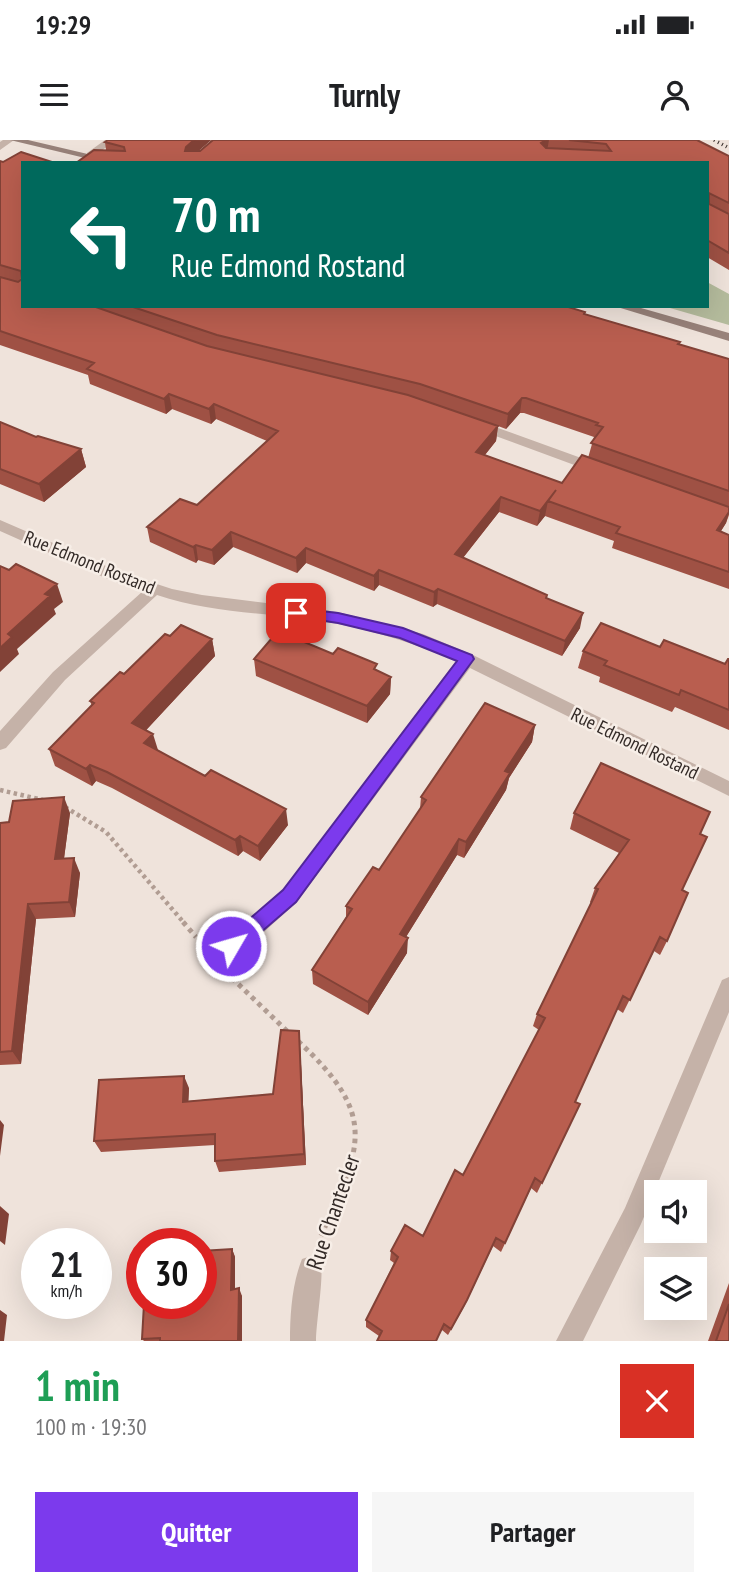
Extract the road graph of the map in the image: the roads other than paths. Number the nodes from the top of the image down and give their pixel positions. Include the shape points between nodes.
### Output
1 (9, 140) edge
2 (15, 140) edge
3 (111, 140) edge
4 (0, 146) edge
5 (90, 155) junction
6 (113, 161) edge
7 (627, 308) edge
8 (729, 338) edge
9 (461, 419) edge
10 (621, 477) edge
11 (0, 525) edge
12 (154, 589) junction
13 (467, 659) junction
14 (0, 743) edge
15 (729, 789) edge
16 (214, 959) road end
17 (729, 987) edge
18 (311, 1268) road end
19 (303, 1341) edge
20 (569, 1341) edge

1 - 4 street
2 - 5 street
3 - 5 street
5 - 6 street
7 - 8 street
9 - 10 street
11 - 12 street, Rue Edmond Rostand
12 - 13 street, Rue Edmond Rostand via 202,601 373,625
12 - 14 street via 51,683
13 - 15 street, Rue Edmond Rostand
13 - 16 street via 290,896
17 - 20 street via 628,1226
18 - 19 street, Rue Chantecler

